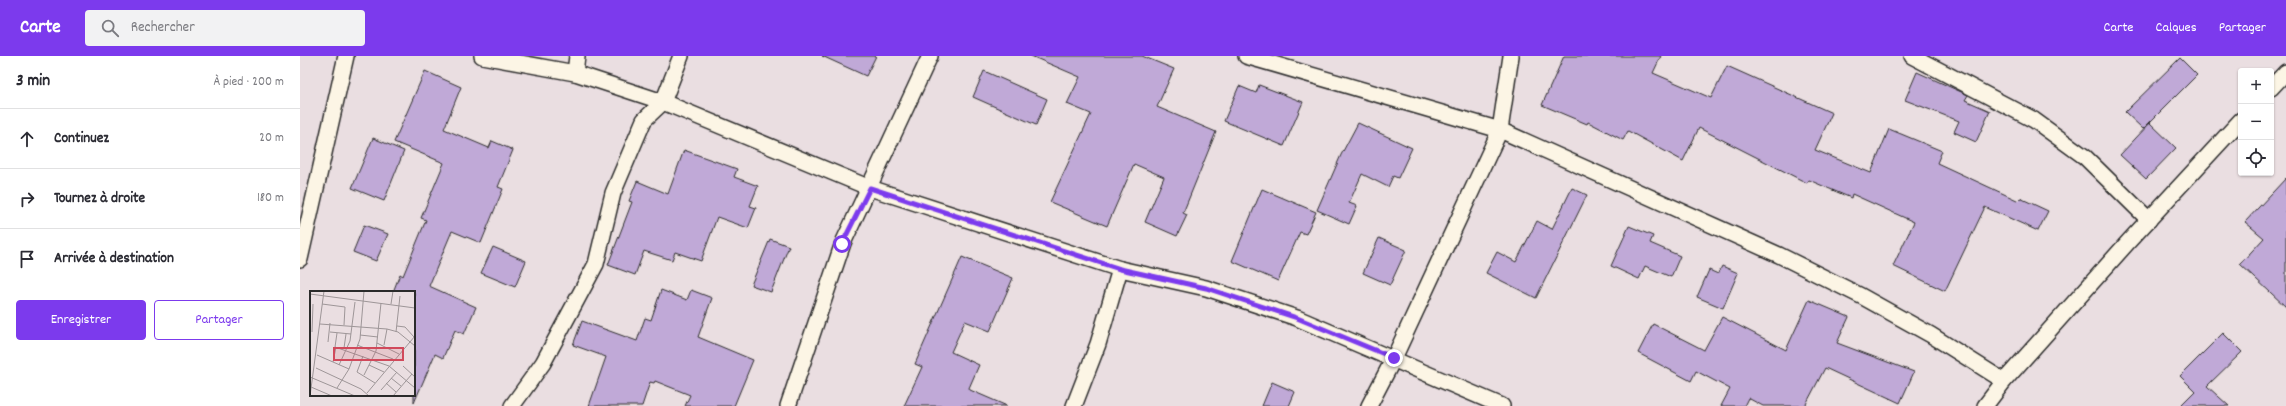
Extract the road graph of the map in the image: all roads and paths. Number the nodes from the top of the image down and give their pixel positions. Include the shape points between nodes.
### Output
1 (346, 56) edge
2 (482, 56) edge
3 (577, 56) edge
4 (681, 56) edge
5 (930, 56) edge
6 (1246, 56) edge
7 (1511, 56) edge
8 (1912, 56) edge
9 (2286, 72) edge
10 (575, 73) junction
11 (2274, 85) edge
12 (663, 102) junction
13 (2238, 123) edge
14 (1500, 130) junction
15 (870, 188) junction
16 (2149, 220) junction
17 (300, 259) edge
18 (1120, 269) junction
19 (1394, 358) junction
20 (2004, 381) junction
21 (512, 406) edge
22 (788, 406) edge
23 (1074, 406) edge
24 (1369, 406) edge
25 (1502, 406) edge
26 (1985, 406) edge

1 - 17 street
2 - 10 street
3 - 10 street
4 - 12 street
5 - 15 street
6 - 14 street
7 - 14 street
8 - 16 street via 2034,120 2085,157
9 - 11 street
10 - 12 street
12 - 15 street
12 - 21 street via 644,120 616,186 596,264 543,363
13 - 16 street
14 - 19 street
14 - 20 street via 1779,256 1925,332
15 - 18 street
15 - 22 street via 842,244
16 - 20 street
18 - 19 street via 1206,288 1297,318
18 - 23 street via 1098,344
19 - 24 street
19 - 25 street
20 - 26 street

